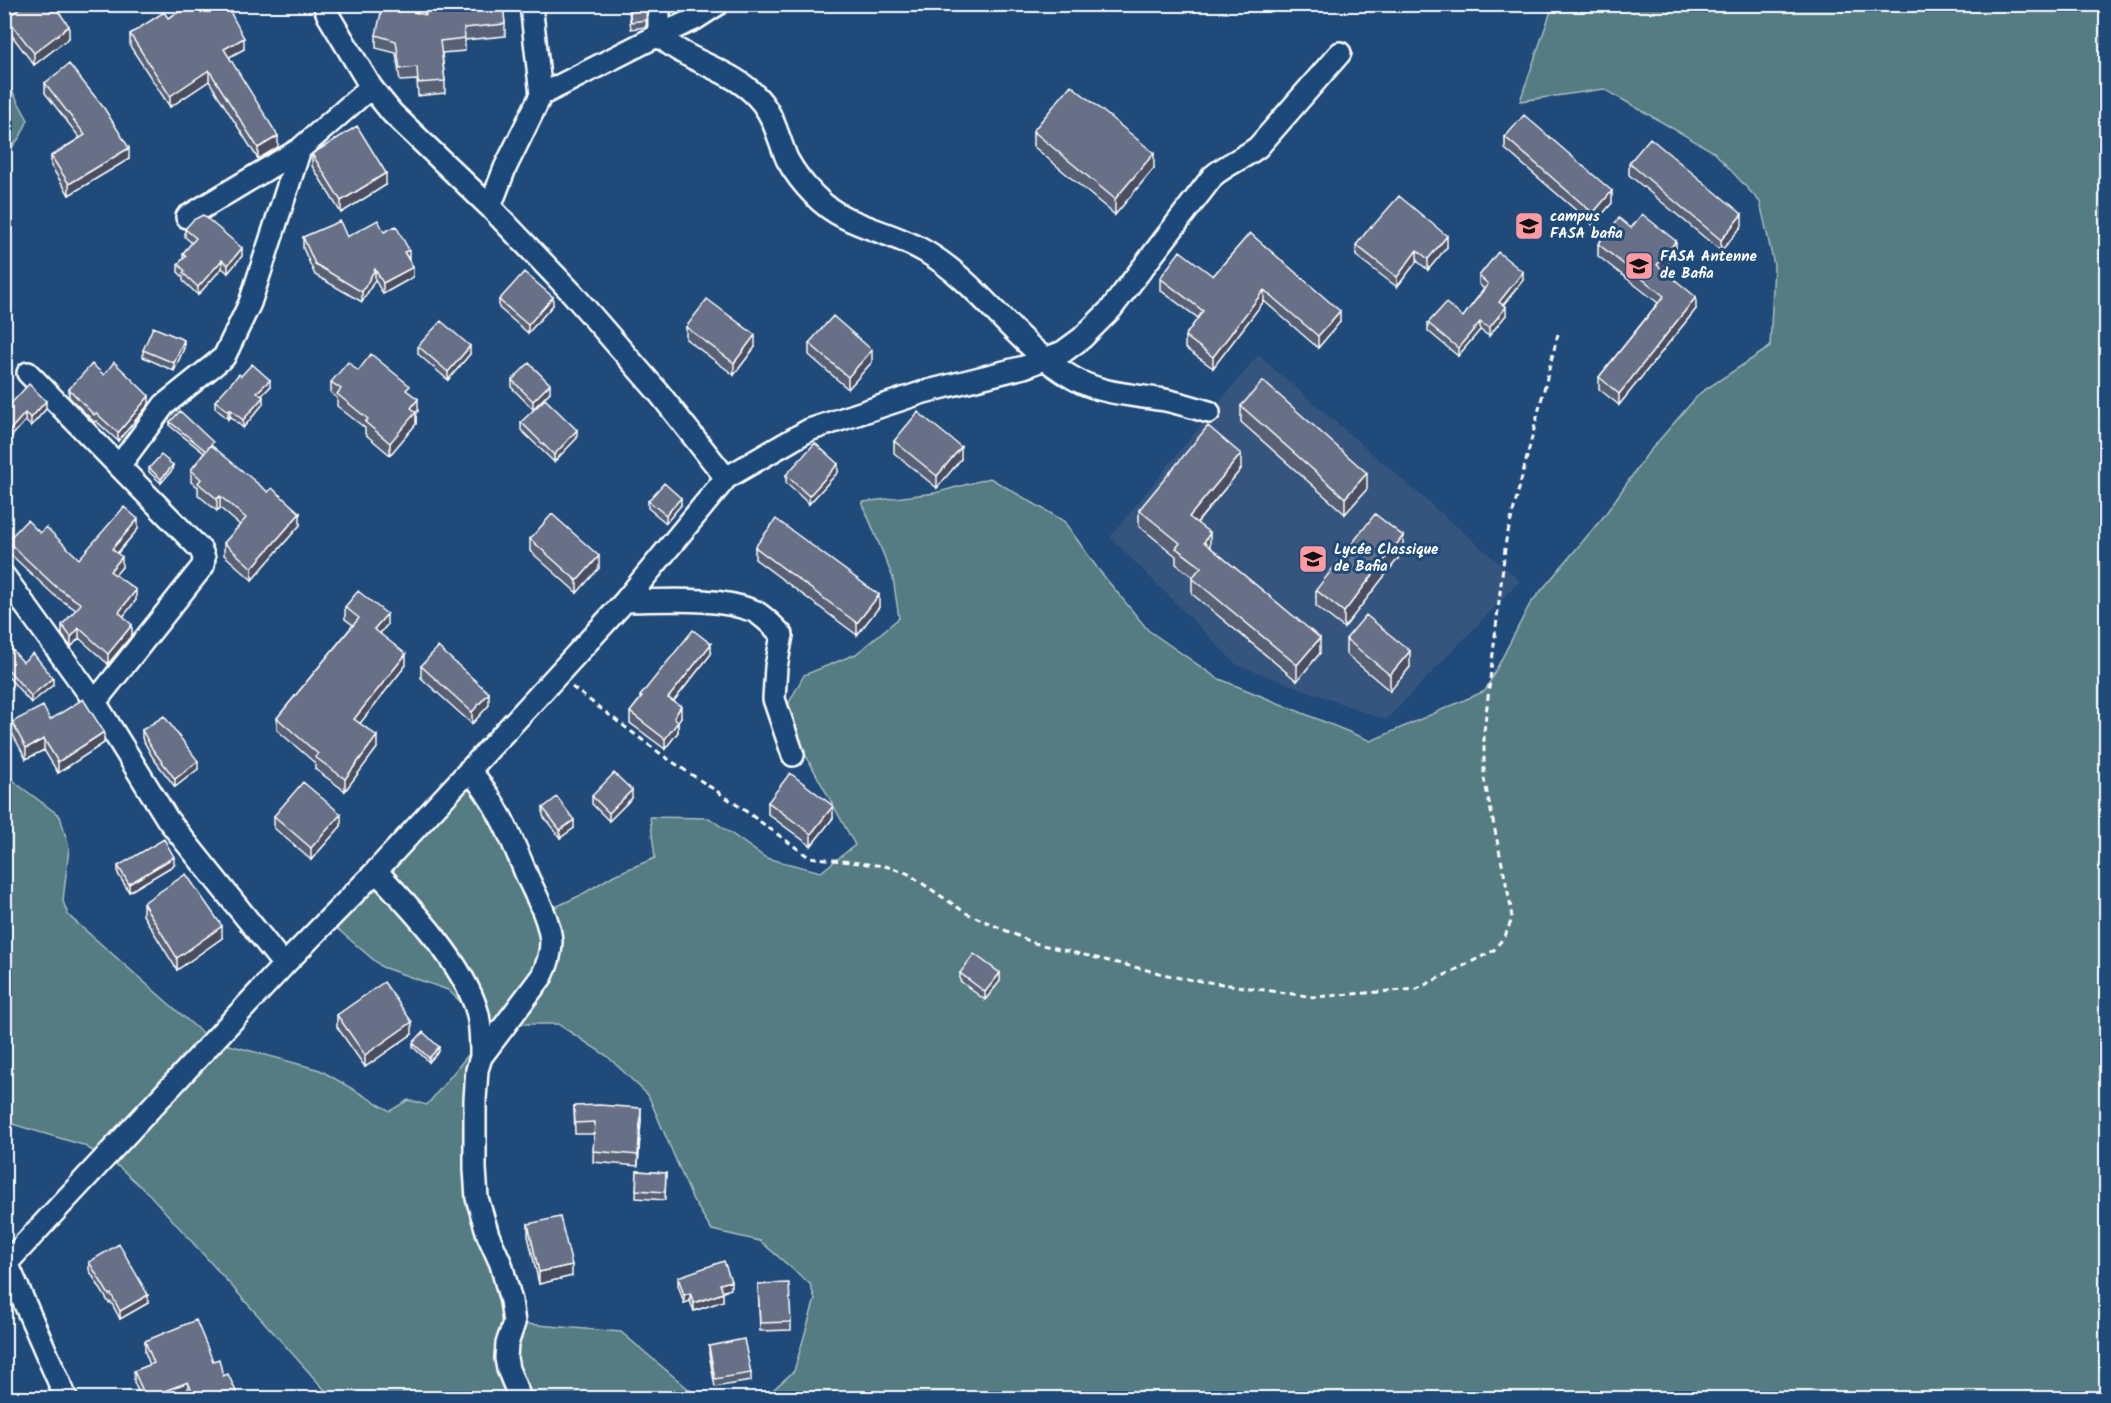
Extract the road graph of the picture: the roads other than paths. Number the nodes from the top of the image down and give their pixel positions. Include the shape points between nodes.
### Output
1 (324, 4) edge
2 (531, 4) edge
3 (659, 4) edge
4 (718, 4) edge
5 (659, 35) junction
6 (1340, 53) dead end
7 (371, 87) junction
8 (541, 95) junction
9 (300, 149) junction
10 (490, 207) junction
11 (187, 217) dead end
12 (1044, 360) junction
13 (28, 373) dead end
14 (1209, 412) dead end
15 (119, 466) junction
16 (726, 478) junction
17 (4, 576) edge
18 (625, 601) junction
19 (95, 702) junction
20 (793, 755) dead end
21 (469, 771) junction
22 (376, 871) junction
23 (284, 964) junction
24 (482, 1057) junction
25 (6, 1264) edge
26 (66, 1398) edge
27 (520, 1398) edge

1 - 7 street
2 - 8 street
3 - 5 street
4 - 5 street
5 - 8 street
5 - 12 street via 758,97 772,118 794,172 823,205 844,219 888,233 928,253 981,297
6 - 12 street via 1258,147 1214,176 1111,309 1082,338
7 - 9 street
7 - 10 street via 392,113
8 - 10 street
9 - 11 street
9 - 15 street via 250,303 224,357 164,405
10 - 16 street via 572,292
12 - 14 street via 1101,389
12 - 16 street via 942,386 810,430
13 - 15 street
15 - 19 street via 201,550 204,558 203,566
16 - 18 street
17 - 19 street
18 - 20 street via 690,600 732,605 756,612 783,635 774,699
18 - 21 street
19 - 23 street via 168,820
21 - 22 street
21 - 24 street via 489,797 511,838 551,939 549,961 542,976
22 - 23 street
22 - 24 street via 438,941 457,969 478,1014
23 - 25 street
24 - 27 street via 475,1100 477,1198 511,1301 514,1323 506,1358
25 - 26 street

